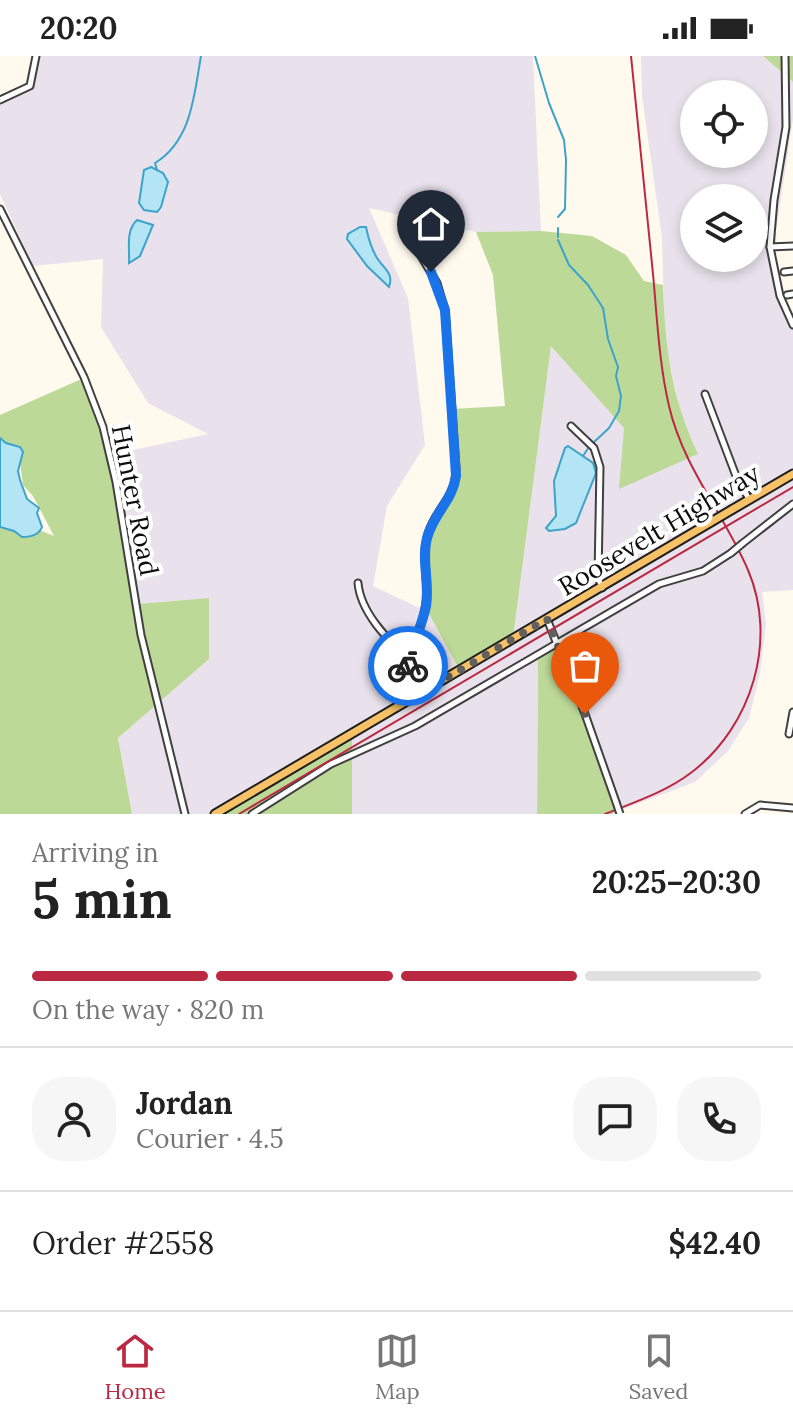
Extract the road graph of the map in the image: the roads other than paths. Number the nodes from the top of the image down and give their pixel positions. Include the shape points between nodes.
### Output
1 (36, 56) edge
2 (785, 56) edge
3 (0, 100) edge
4 (0, 209) edge
5 (415, 246) dead end
6 (793, 246) edge
7 (770, 247) junction
8 (793, 271) edge
9 (784, 272) dead end
10 (793, 325) edge
11 (705, 394) dead end
12 (571, 426) dead end
13 (793, 474) edge
14 (749, 499) junction
15 (793, 504) edge
16 (358, 583) dead end
17 (602, 588) junction
18 (547, 619) junction
19 (558, 644) junction
20 (410, 653) junction
21 (414, 697) junction
22 (793, 712) edge
23 (789, 734) dead end
24 (793, 808) edge
25 (185, 814) edge
26 (215, 814) edge
27 (252, 814) edge
28 (620, 814) edge
29 (745, 814) edge

1 - 3 street via 30,86
2 - 7 street via 786,127
4 - 25 street, Hunter Road via 84,377 103,427 141,635
5 - 20 street via 444,307 456,476 427,536 426,604
6 - 7 street
7 - 10 street via 780,296
8 - 9 street
11 - 14 street
12 - 17 street via 594,448 600,467
13 - 14 main road, Roosevelt Highway
14 - 17 main road, Roosevelt Highway, bridge
15 - 19 street, bridge via 703,571 659,584
16 - 20 street via 378,625
17 - 18 main road, Roosevelt Highway
18 - 19 street
18 - 21 main road, Roosevelt Highway
19 - 27 street via 415,726 331,764
19 - 28 street, bridge
20 - 21 street via 408,677
21 - 26 main road, Roosevelt Highway
22 - 23 street
24 - 29 street via 760,805

